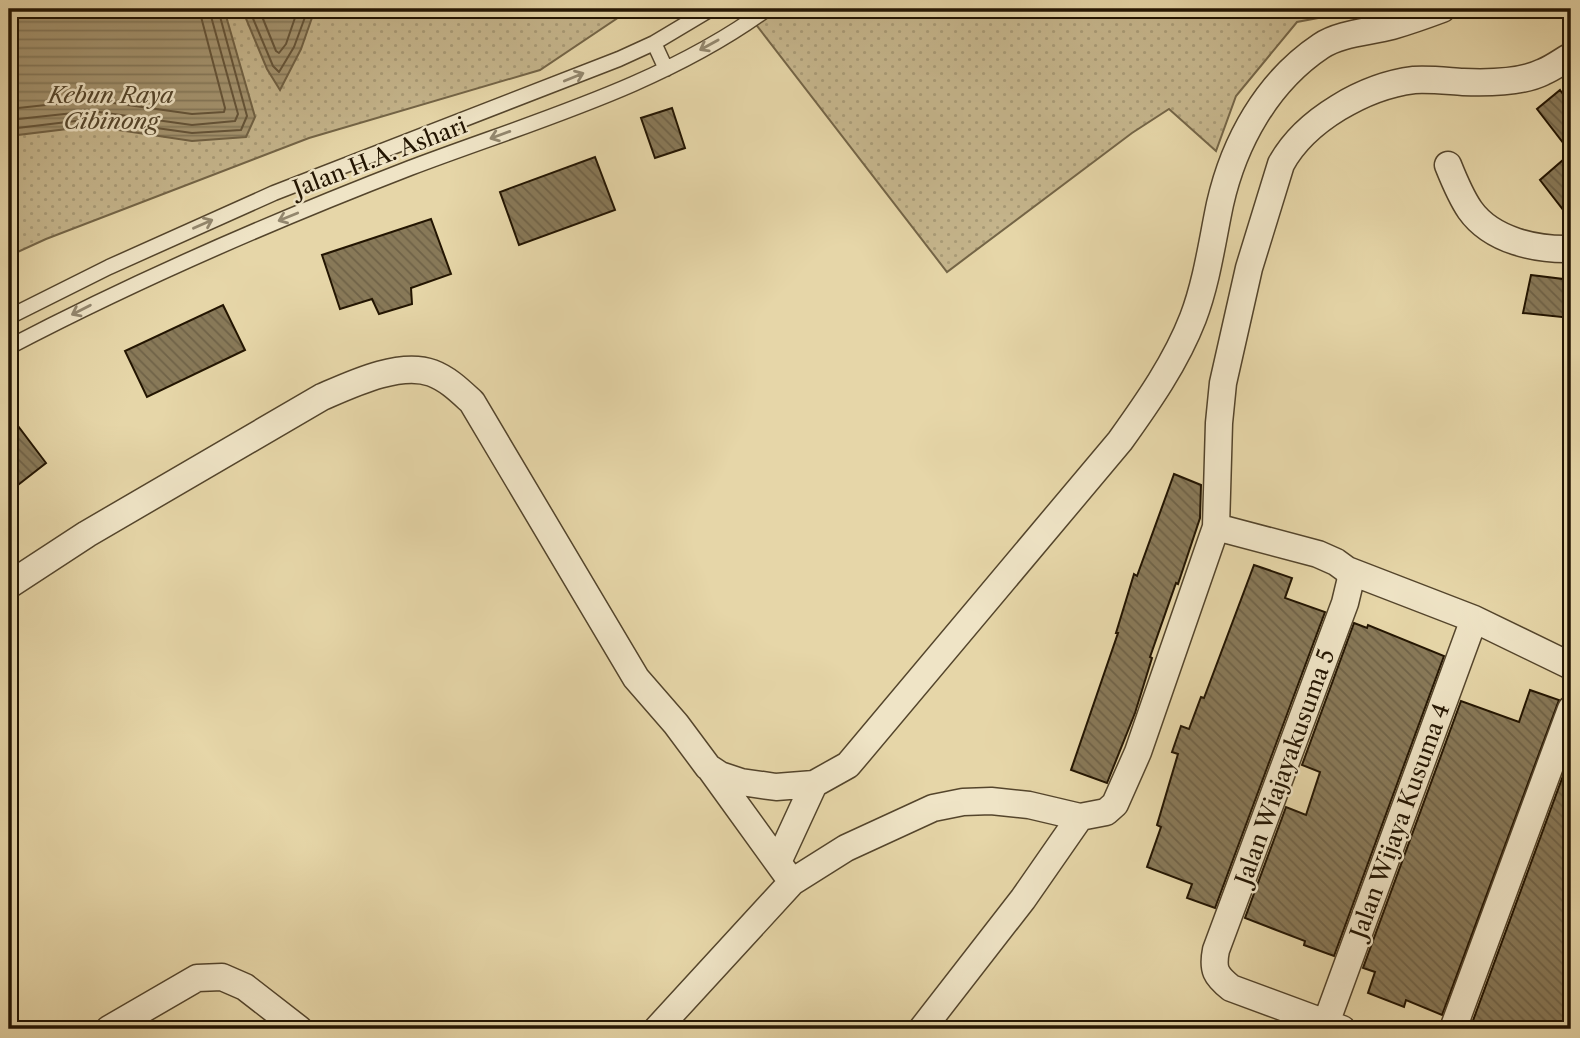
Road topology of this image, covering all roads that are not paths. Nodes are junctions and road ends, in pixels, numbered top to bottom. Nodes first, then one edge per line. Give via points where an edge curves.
1 (711, 9) edge
2 (767, 9) edge
3 (1442, 9) edge
4 (654, 43) junction
5 (1571, 56) edge
6 (666, 69) junction
7 (1448, 165) dead end
8 (170, 239) junction
9 (1571, 249) edge
10 (181, 263) junction
11 (9, 317) edge
12 (9, 347) edge
13 (1216, 527) junction
14 (1347, 570) junction
15 (9, 585) edge
16 (1474, 619) junction
17 (1571, 666) edge
18 (1571, 709) edge
19 (708, 767) junction
20 (814, 784) junction
21 (1080, 817) junction
22 (785, 872) junction
23 (661, 1025) edge
24 (1334, 1026) edge
25 (109, 1029) edge
26 (299, 1029) edge
27 (922, 1029) edge
28 (1453, 1029) edge

1 - 4 lane, Jalan H.A. Ashari
2 -> 6 lane, Jalan H.A. Ashari
3 - 20 street via 1324,44 1295,65 1268,94 1232,165 1193,318 1146,405 848,765
4 - 6 lane
8 -> 4 lane, Jalan H.A. Ashari via 274,192
5 - 13 street via 1521,79 1415,80 1357,97 1326,114 1287,152 1249,268 1223,383
6 -> 10 lane, Jalan H.A. Ashari
7 - 9 street via 1470,210 1483,224 1531,246
8 - 10 lane
8 - 11 lane, Jalan H.A. Ashari
10 -> 12 lane, Jalan H.A. Ashari
13 - 14 street via 1318,554
13 - 21 street via 1125,785 1106,812
14 - 16 street
14 - 24 street, Jalan Wiajayakusuma 5 via 1351,578 1345,603 1213,965 1217,977 1231,988
15 - 19 street via 87,534 322,397 397,371 430,372 472,402 636,678
16 - 17 street
16 - 24 street, Jalan Wijaya Kusuma 4
18 - 28 street
19 - 20 street via 741,782 776,787
19 - 22 street
20 - 22 street
21 - 22 street via 1029,805 963,802 933,808
21 - 27 street
22 - 23 street
25 - 26 street via 197,978 222,977 245,987

